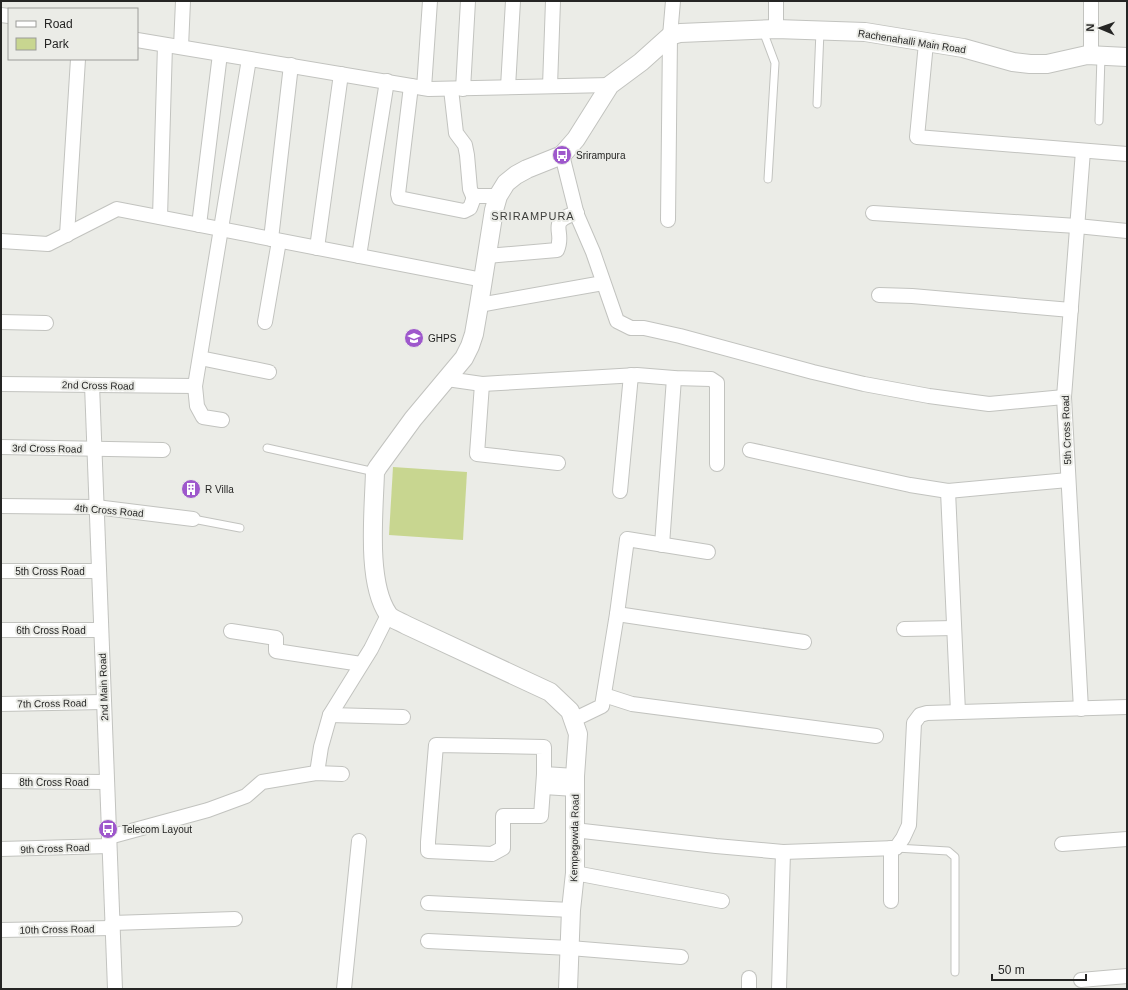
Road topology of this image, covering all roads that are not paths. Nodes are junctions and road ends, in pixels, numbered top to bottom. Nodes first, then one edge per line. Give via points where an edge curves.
1 (182, 1) edge
2 (430, 1) edge
3 (468, 1) edge
4 (513, 1) edge
5 (553, 1) edge
6 (673, 1) edge
7 (776, 1) edge
8 (1091, 1) edge
9 (770, 30) junction
10 (820, 31) junction
11 (670, 36) junction
12 (138, 40) edge
13 (926, 43) junction
14 (166, 45) junction
15 (180, 48) junction
16 (220, 54) junction
17 (1096, 56) junction
18 (1127, 57) edge
19 (249, 59) junction
20 (78, 60) edge
21 (291, 65) junction
22 (341, 74) junction
23 (387, 81) junction
24 (610, 85) junction
25 (550, 86) junction
26 (418, 87) junction
27 (508, 87) junction
28 (457, 89) junction
29 (817, 104) dead end
30 (1099, 121) dead end
31 (1083, 151) junction
32 (1127, 154) edge
33 (562, 155) junction
34 (768, 179) dead end
35 (473, 196) junction
36 (498, 196) junction
37 (577, 212) junction
38 (873, 212) dead end
39 (160, 217) junction
40 (668, 220) dead end
41 (199, 225) junction
42 (1078, 226) junction
43 (222, 229) junction
44 (1127, 231) edge
45 (67, 235) junction
46 (275, 240) junction
47 (1, 241) edge
48 (317, 248) junction
49 (359, 256) junction
50 (487, 256) junction
51 (483, 280) junction
52 (604, 283) junction
53 (879, 295) dead end
54 (479, 305) junction
55 (1071, 310) junction
56 (1, 322) edge
57 (265, 322) dead end
58 (46, 323) dead end
59 (200, 358) junction
60 (269, 372) dead end
61 (631, 375) junction
62 (674, 378) junction
63 (447, 379) junction
64 (1, 384) edge
65 (482, 384) junction
66 (92, 385) junction
67 (195, 386) junction
68 (1064, 397) junction
69 (222, 420) dead end
70 (1, 447) edge
71 (94, 448) junction
72 (268, 448) dead end
73 (163, 450) dead end
74 (750, 450) dead end
75 (558, 463) dead end
76 (717, 464) dead end
77 (376, 472) junction
78 (1068, 480) junction
79 (620, 491) dead end
80 (948, 491) junction
81 (1, 506) edge
82 (96, 507) junction
83 (193, 519) joint
84 (240, 528) dead end
85 (662, 545) junction
86 (708, 552) dead end
87 (1, 571) edge
88 (98, 571) junction
89 (617, 614) junction
90 (388, 615) junction
91 (954, 628) junction
92 (904, 629) dead end
93 (1, 630) edge
94 (100, 630) junction
95 (231, 631) dead end
96 (804, 642) dead end
97 (361, 664) junction
98 (604, 695) junction
99 (103, 702) junction
100 (1, 704) edge
101 (1127, 707) edge
102 (1081, 709) junction
103 (958, 712) junction
104 (330, 715) junction
105 (403, 717) dead end
106 (575, 727) junction
107 (876, 736) dead end
108 (317, 773) junction
109 (342, 774) dead end
110 (544, 780) junction
111 (1, 781) edge
112 (106, 782) junction
113 (575, 782) junction
114 (574, 830) junction
115 (1127, 839) edge
116 (359, 841) dead end
117 (109, 842) junction
118 (1062, 844) dead end
119 (894, 848) junction
120 (1, 849) edge
121 (783, 852) junction
122 (575, 873) junction
123 (722, 901) dead end
124 (891, 901) dead end
125 (428, 903) dead end
126 (571, 910) junction
127 (235, 919) dead end
128 (112, 926) junction
129 (1, 930) edge
130 (428, 941) dead end
131 (570, 948) junction
132 (681, 957) dead end
133 (956, 972) dead end
134 (1127, 976) edge
135 (1081, 980) dead end
136 (115, 989) edge
137 (344, 989) edge
138 (568, 989) edge
139 (779, 989) edge

1 - 15 street
2 - 26 street
3 - 28 street
4 - 27 street
5 - 25 street
6 - 11 street
7 - 9 street
8 - 17 street
9 - 10 street, Rachenahalli Main Road
9 - 11 street, Rachenahalli Main Road via 680,33
9 - 34 lane via 774,63
10 - 13 street, Rachenahalli Main Road via 865,32
10 - 29 lane
11 - 24 street via 642,62
11 - 40 street
12 - 14 street
13 - 17 street, Rachenahalli Main Road via 964,48 1013,62 1030,64 1047,64
13 - 31 street via 918,137
14 - 15 street
14 - 39 street
15 - 16 street
16 - 19 street
16 - 41 street
17 - 18 street, Rachenahalli Main Road
17 - 30 lane
19 - 21 street
19 - 43 street
20 - 45 street
21 - 22 street
21 - 46 street
22 - 23 street
22 - 48 street
23 - 26 street
23 - 49 street
24 - 25 street
24 - 33 street
25 - 27 street
26 - 28 street
26 - 35 street via 398,198 464,211 470,208
27 - 28 street
28 - 35 street via 456,133 465,145
31 - 32 street
31 - 42 street, 5th Cross Road
33 - 36 street via 516,175 506,183
33 - 37 street
35 - 36 street
36 - 50 street
37 - 50 street via 562,218 559,222 557,250
37 - 52 street
38 - 42 street
39 - 41 street
39 - 45 street via 117,209
41 - 43 street
42 - 44 street
42 - 55 street, 5th Cross Road
43 - 46 street
43 - 59 street
45 - 47 street via 48,244
46 - 48 street
46 - 57 street
48 - 49 street
49 - 51 street
50 - 51 street
51 - 54 street
52 - 54 street
52 - 68 street via 618,322 631,328 644,328 680,336 813,372 928,396 989,404
53 - 55 street
54 - 63 street via 470,346
55 - 68 street, 5th Cross Road
56 - 58 street
59 - 60 street
59 - 67 street
61 - 62 street
61 - 65 street
61 - 79 street
62 - 76 street via 711,379 717,383
62 - 85 street
63 - 65 street
63 - 77 street via 413,419
64 - 66 street, 2nd Cross Road
65 - 75 street via 477,454
66 - 67 street, 2nd Cross Road
66 - 71 street, 2nd Main Road
67 - 69 street via 197,406 204,416
68 - 78 street, 5th Cross Road
70 - 71 street, 3rd Cross Road
71 - 73 street, 3rd Cross Road
71 - 82 street, 2nd Main Road
72 - 77 lane
74 - 80 street
77 - 90 street via 373,548 378,592
78 - 80 street
78 - 102 street, 5th Cross Road
80 - 91 street
81 - 82 street, 4th Cross Road
82 - 83 street, 4th Cross Road
82 - 88 street, 2nd Main Road
83 - 84 lane
85 - 86 street
85 - 89 street via 627,540
87 - 88 street, 5th Cross Road
88 - 94 street, 2nd Main Road
89 - 96 street
89 - 98 street
90 - 97 street
90 - 106 street via 550,692 570,711
91 - 92 street
91 - 103 street
93 - 94 street, 6th Cross Road
94 - 99 street, 2nd Main Road
95 - 97 street via 276,638 276,651
97 - 104 street
98 - 106 street via 602,706
98 - 107 street via 632,704
99 - 100 street, 7th Cross Road
99 - 112 street, 2nd Main Road
101 - 102 street
102 - 103 street
103 - 119 street via 927,712 920,715 914,723 909,826
104 - 105 street
104 - 108 street
106 - 113 street, Kempegowda Road
108 - 109 street, 9th Cross Road
108 - 117 street, 9th Cross Road via 262,782 246,796
110 - 110 street via 541,816 503,816 503,848 492,854 428,851 436,744 544,747
110 - 113 street
111 - 112 street, 8th Cross Road
112 - 117 street, 2nd Main Road
113 - 114 street, Kempegowda Road
114 - 121 street
114 - 122 street, Kempegowda Road
115 - 118 street
116 - 137 street
117 - 120 street, 9th Cross Road
117 - 128 street, 2nd Main Road
119 - 121 street
119 - 124 street
119 - 133 lane via 948,851 955,857
121 - 139 street
122 - 123 street
122 - 126 street, Kempegowda Road
125 - 126 street
126 - 131 street, Kempegowda Road
127 - 128 street, 10th Cross Road
128 - 129 street, 10th Cross Road
128 - 136 street, 2nd Main Road
130 - 131 street
131 - 132 street
131 - 138 street, Kempegowda Road
134 - 135 street

